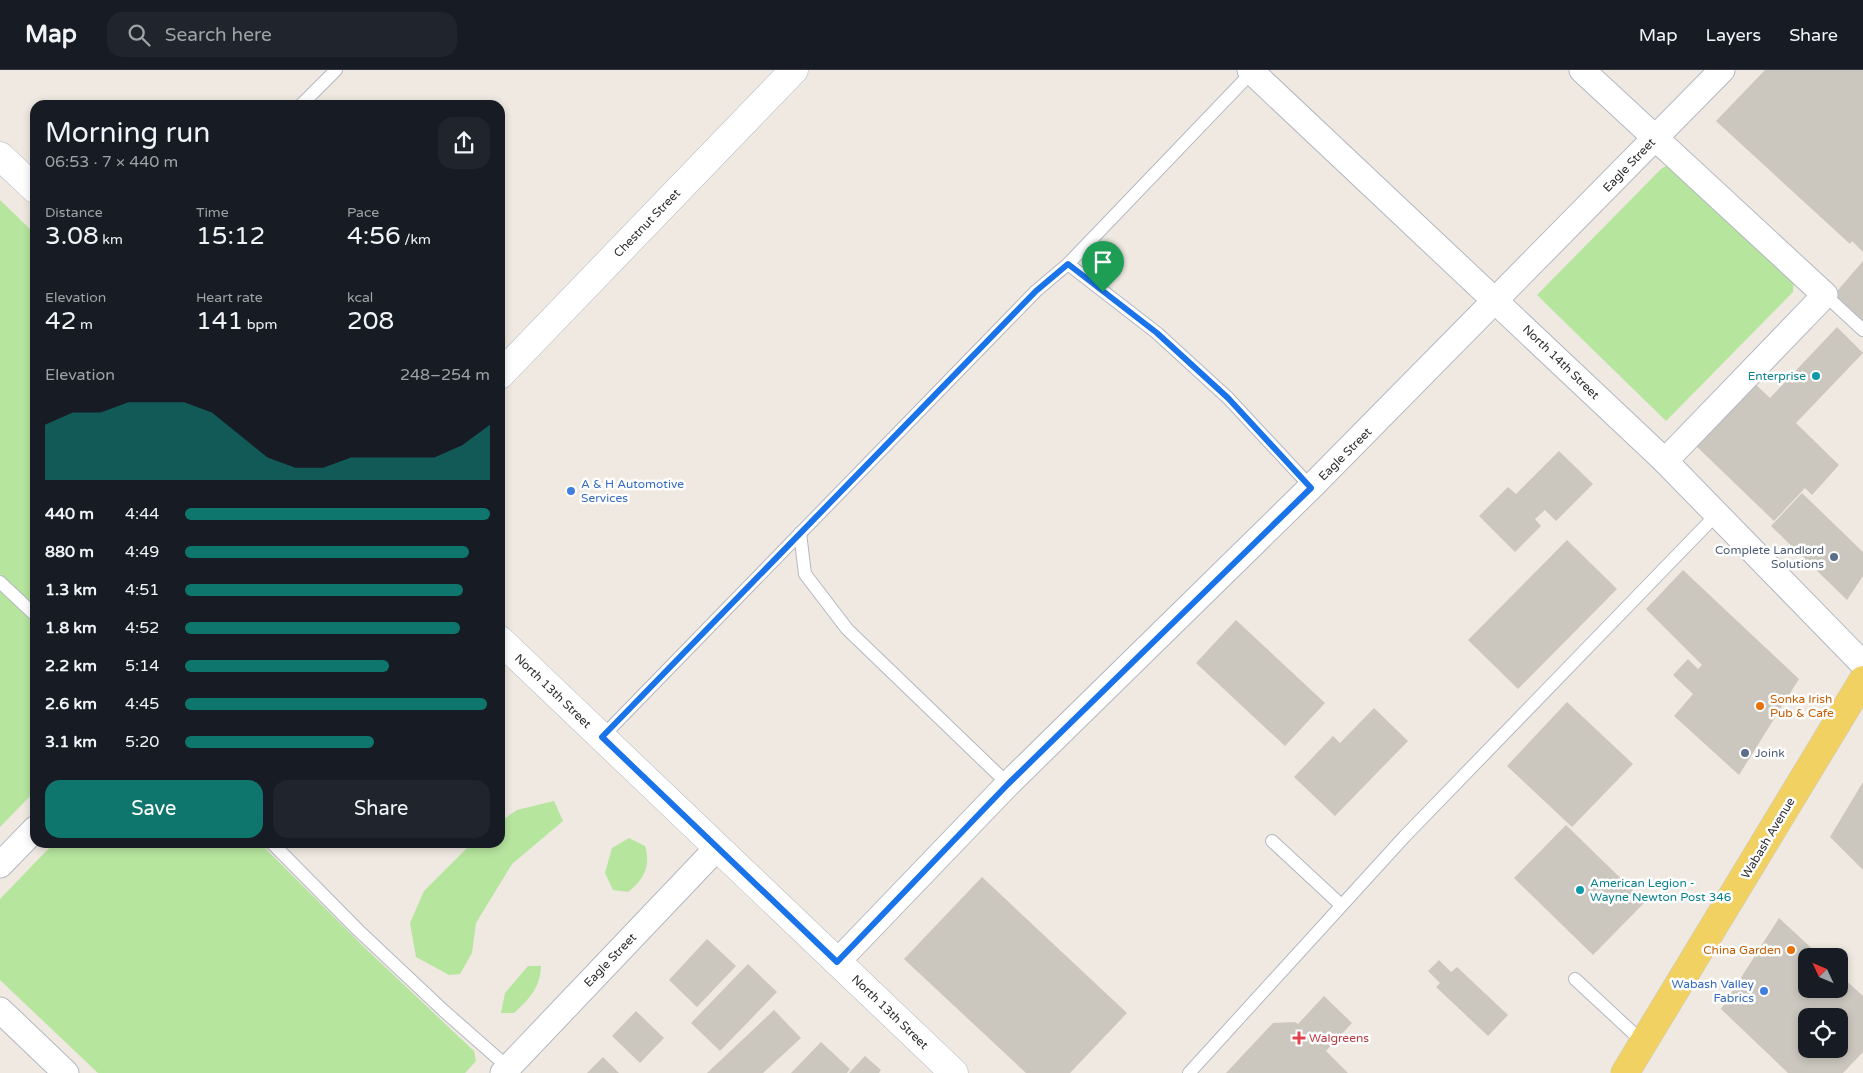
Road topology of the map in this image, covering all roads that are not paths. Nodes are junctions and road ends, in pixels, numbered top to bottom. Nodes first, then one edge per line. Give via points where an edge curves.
1 (336, 70) edge
2 (794, 70) edge
3 (1582, 70) edge
4 (1722, 70) edge
5 (1251, 71) edge
6 (306, 100) edge
7 (1656, 138) junction
8 (0, 156) edge
9 (30, 184) edge
10 (1068, 264) junction
11 (1826, 295) junction
12 (1497, 301) junction
13 (1863, 330) edge
14 (505, 370) edge
15 (1665, 461) junction
16 (1311, 488) junction
17 (1717, 514) junction
18 (800, 533) junction
19 (0, 582) edge
20 (30, 610) edge
21 (505, 645) edge
22 (1863, 664) edge
23 (1863, 680) edge
24 (602, 737) junction
25 (1008, 784) junction
26 (30, 834) edge
27 (1272, 841) dead end
28 (278, 848) edge
29 (717, 848) junction
30 (0, 865) edge
31 (1341, 906) junction
32 (837, 962) junction
33 (1575, 979) dead end
34 (0, 1010) edge
35 (1645, 1044) junction
36 (508, 1071) edge
37 (66, 1073) edge
38 (954, 1073) edge
39 (1189, 1073) edge
40 (1625, 1073) edge

1 - 6 lane
2 - 14 main road, Chestnut Street
3 - 7 street
4 - 7 street, Eagle Street
5 - 10 lane
5 - 12 street, North 14th Street
7 - 11 street
7 - 12 street, Eagle Street
8 - 9 main road
10 - 16 lane via 1157,333 1228,398
10 - 18 lane via 1036,291
11 - 13 lane
11 - 15 street
12 - 15 street, North 14th Street
12 - 16 street, Eagle Street
15 - 17 street, North 14th Street
16 - 25 street, Eagle Street
17 - 22 street, North 14th Street
17 - 31 lane via 1404,836
18 - 24 lane
18 - 25 lane via 805,574 846,629
19 - 20 lane
21 - 24 main road, North 13th Street
23 - 35 main road, Wabash Avenue
24 - 29 main road, North 13th Street
25 - 32 street, Eagle Street
26 - 30 street
27 - 31 lane
28 - 36 lane via 358,930
29 - 32 main road, North 13th Street
29 - 36 street, Eagle Street
31 - 39 lane
32 - 38 main road, North 13th Street
33 - 35 lane
34 - 37 street
35 - 40 main road, Wabash Avenue

